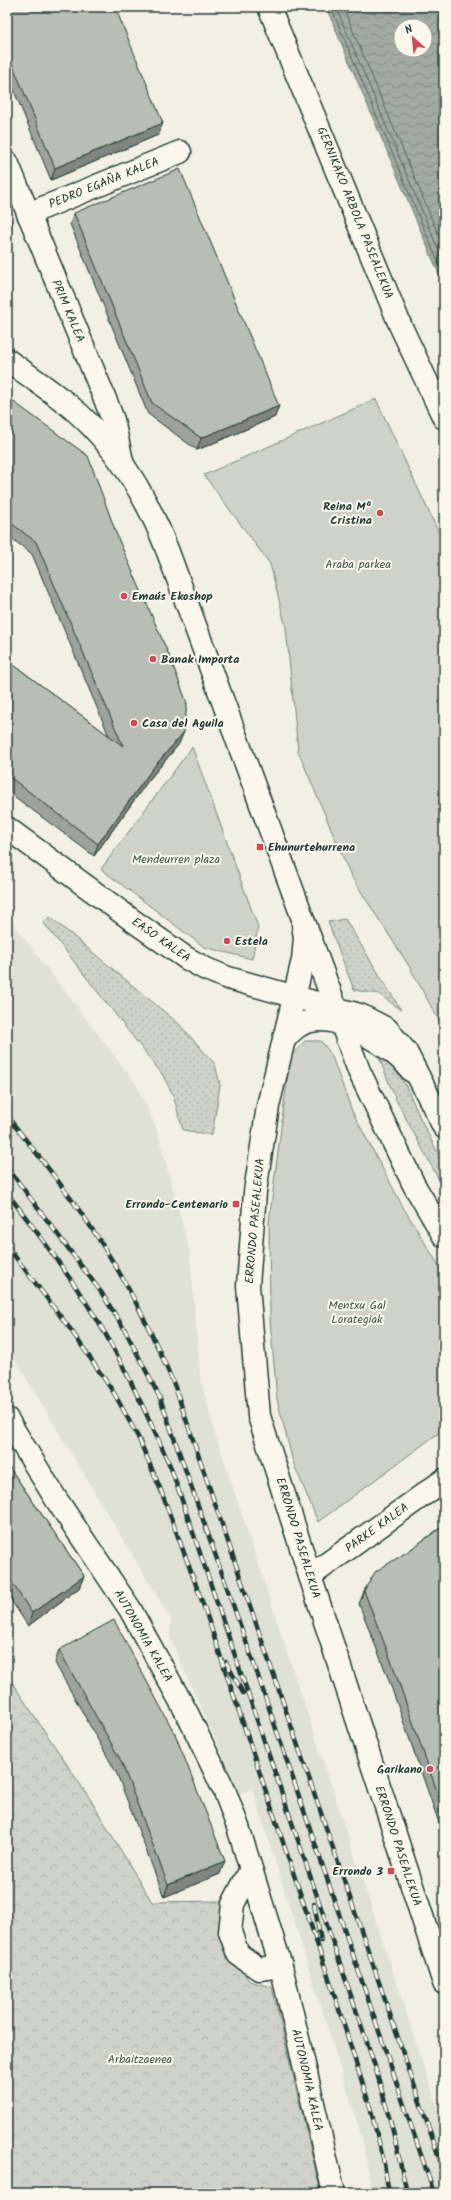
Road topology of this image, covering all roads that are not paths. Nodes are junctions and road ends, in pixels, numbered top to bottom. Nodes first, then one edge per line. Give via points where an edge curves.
1 (269, 7) edge
2 (180, 152) dead end
3 (7, 162) edge
4 (28, 214) junction
5 (7, 360) edge
6 (444, 418) edge
7 (122, 462) junction
8 (7, 828) edge
9 (302, 919) junction
10 (295, 997) junction
11 (339, 1017) junction
12 (284, 1040) junction
13 (444, 1128) edge
14 (444, 1236) edge
15 (7, 1419) edge
16 (444, 1480) edge
17 (310, 1576) junction
18 (251, 1869) junction
19 (281, 1966) junction
20 (444, 1983) edge
21 (334, 2193) edge

1 - 6 street, GERNIKAKO ARBOLA PASEALEKUA via 401,327
2 - 4 street, PEDRO EGAÑA KALEA
3 - 4 street, PRIM KALEA
4 - 7 street, PRIM KALEA via 113,420
5 - 7 street via 67,404 91,426
7 - 9 street via 156,520
8 - 10 street, EASO KALEA via 186,958 228,978
9 - 10 street, ERRONDO PASEALEKUA via 305,938
9 - 11 street
10 - 11 street, EASO KALEA
10 - 12 street, ERRONDO PASEALEKUA
11 - 12 street via 300,1025
11 - 13 street via 366,1018 386,1029 406,1052
11 - 14 street via 385,1128
12 - 17 street, ERRONDO PASEALEKUA via 268,1106 255,1192 248,1286 259,1416
15 - 18 street, AUTONOMIA KALEA via 56,1500 130,1609 188,1715 225,1792
16 - 17 street, PARKE KALEA
17 - 20 street, ERRONDO PASEALEKUA
18 - 19 street, AUTONOMIA KALEA
18 - 19 street via 233,1904 230,1932 238,1954 259,1969
19 - 21 street, AUTONOMIA KALEA

